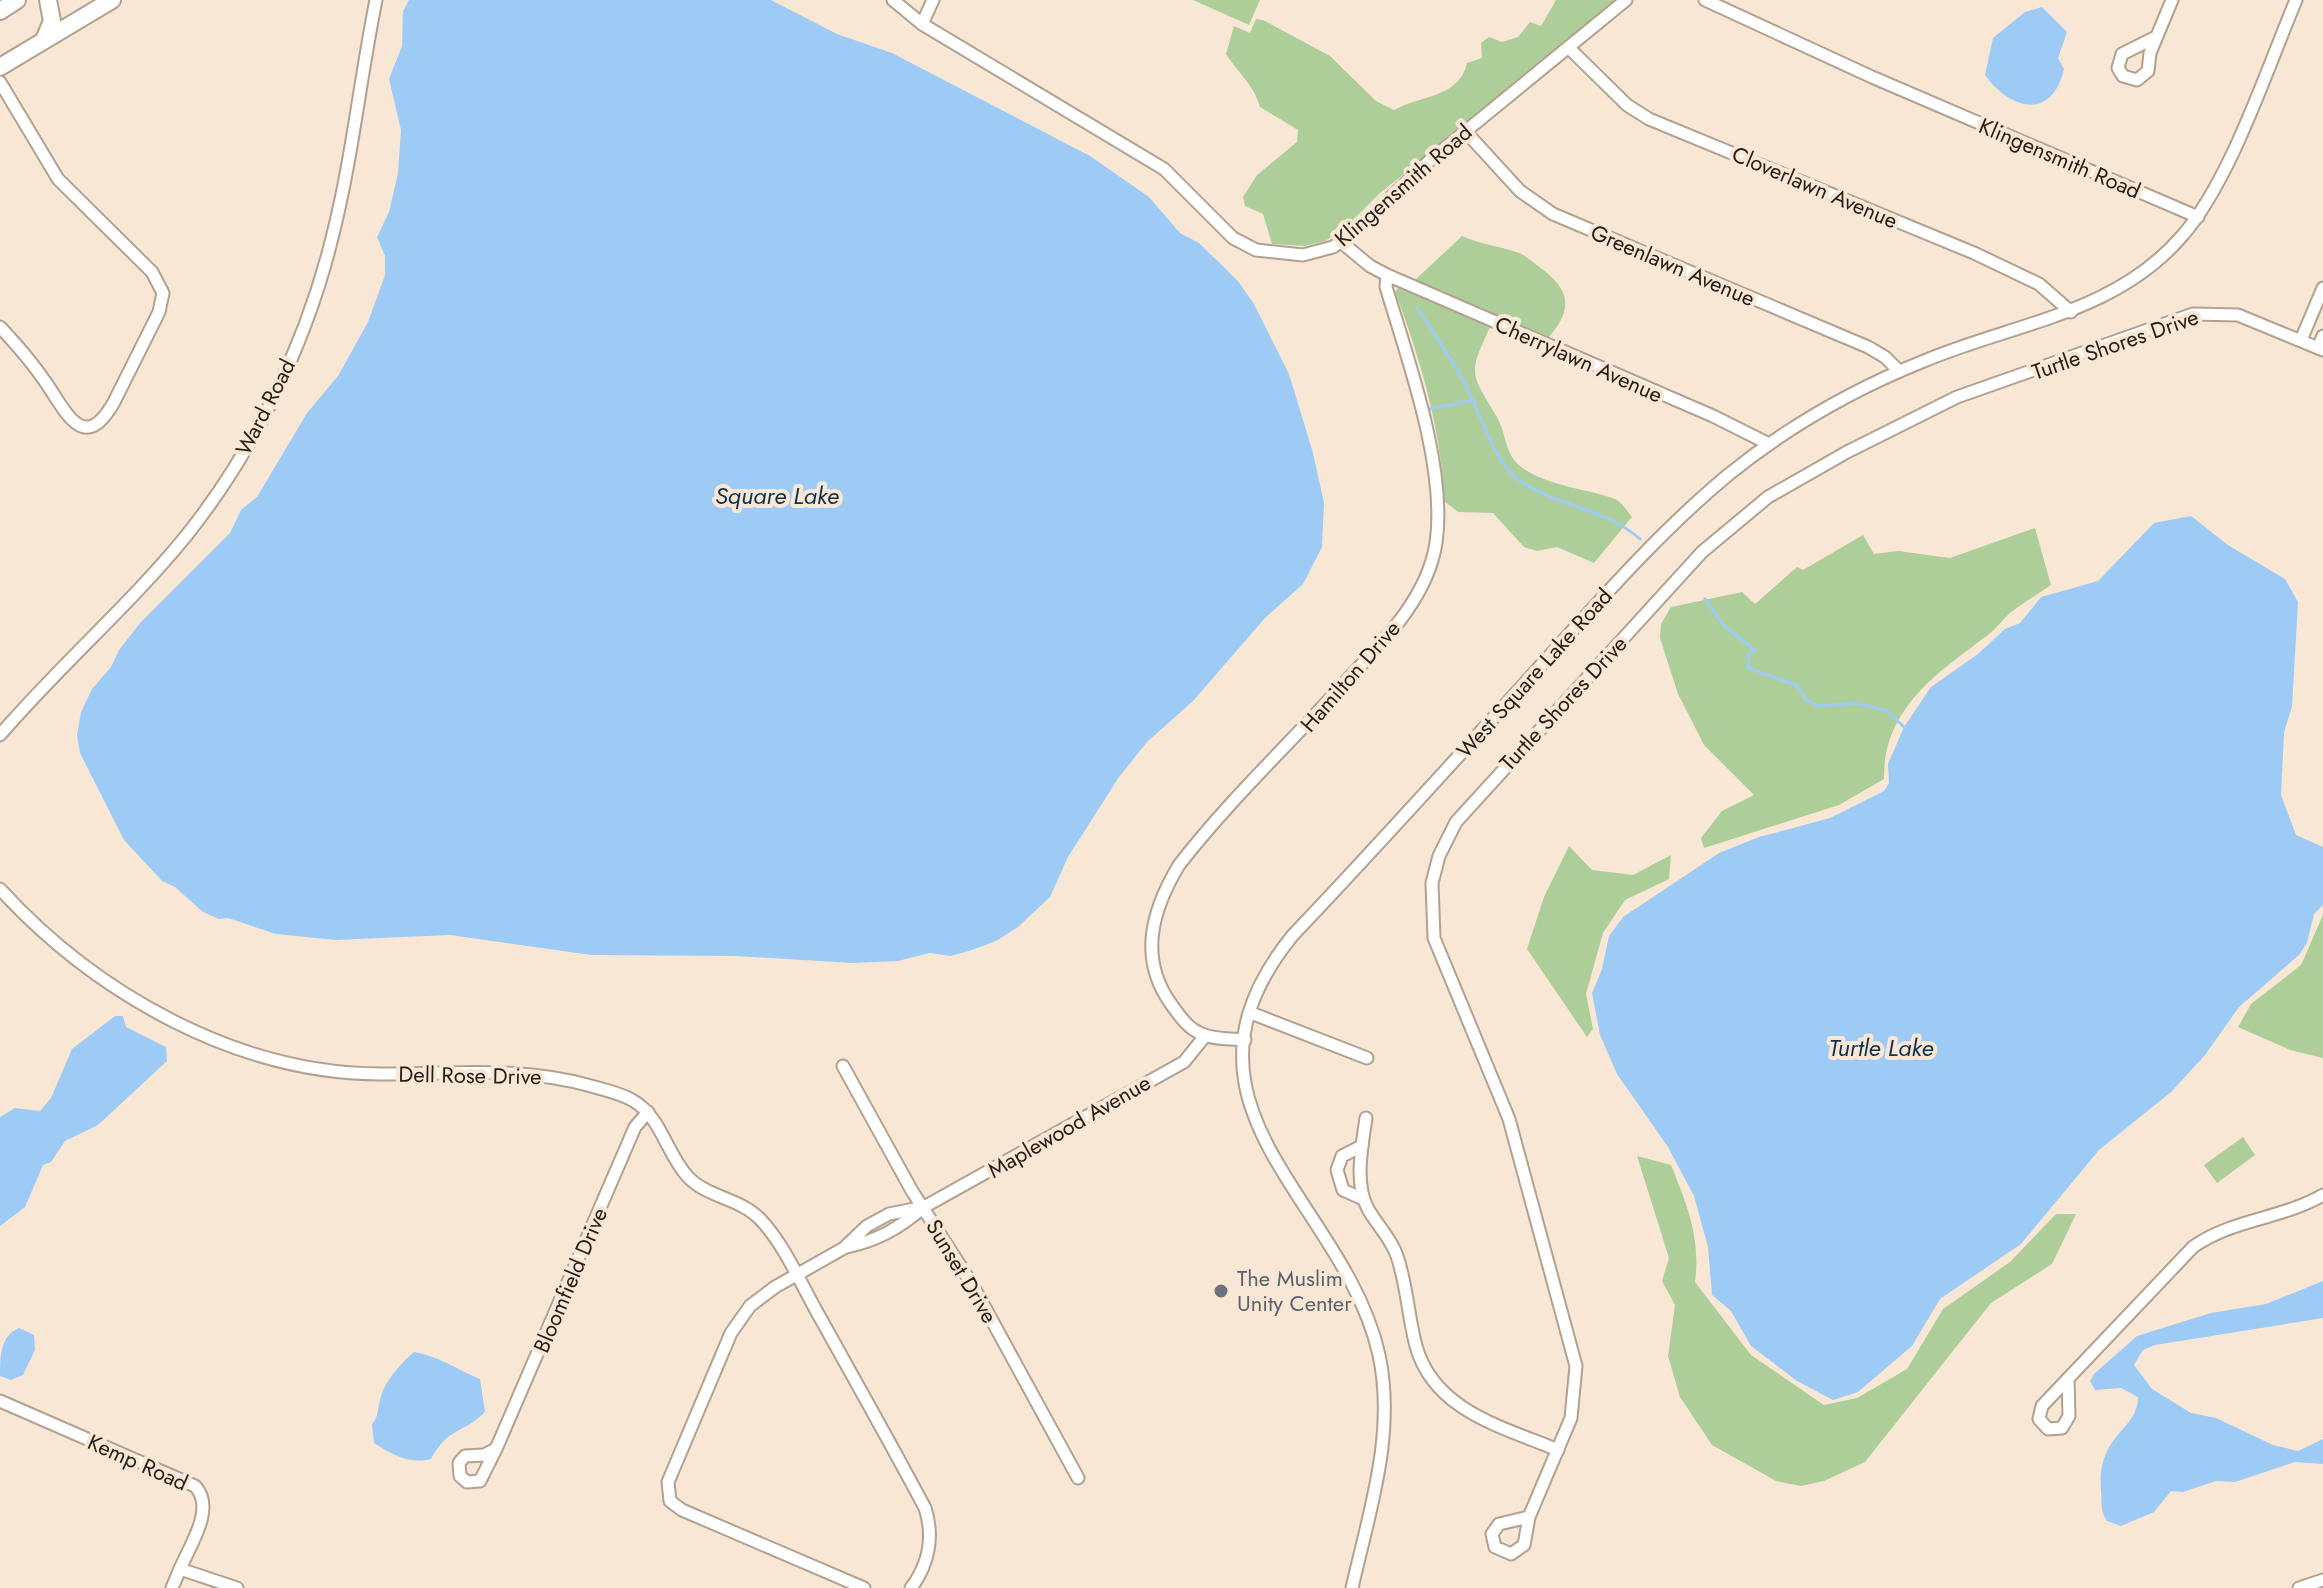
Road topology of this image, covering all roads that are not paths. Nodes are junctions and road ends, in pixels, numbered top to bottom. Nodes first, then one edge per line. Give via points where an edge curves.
1 (17, 0) edge
2 (48, 0) edge
3 (112, 0) edge
4 (376, 0) edge
5 (893, 0) edge
6 (933, 0) edge
7 (1626, 0) edge
8 (1705, 0) edge
9 (2172, 0) edge
10 (2296, 0) edge
11 (0, 11) edge
12 (922, 24) junction
13 (2156, 37) dead end
14 (43, 41) junction
15 (1570, 49) junction
16 (0, 67) edge
17 (0, 82) edge
18 (1465, 131) junction
19 (2198, 217) junction
20 (1341, 242) junction
21 (1387, 275) junction
22 (2323, 288) edge
23 (2071, 312) junction
24 (0, 327) edge
25 (2323, 336) edge
26 (2301, 340) junction
27 (2320, 349) edge
28 (1899, 371) junction
29 (1769, 444) junction
30 (0, 735) edge
31 (0, 889) edge
32 (1251, 1013) junction
33 (1205, 1036) junction
34 (1245, 1040) junction
35 (1367, 1058) dead end
36 (843, 1066) dead end
37 (648, 1112) junction
38 (1366, 1118) dead end
39 (1362, 1146) junction
40 (2323, 1195) edge
41 (1363, 1199) junction
42 (924, 1207) junction
43 (844, 1248) junction
44 (796, 1276) junction
45 (2068, 1381) dead end
46 (0, 1401) edge
47 (496, 1449) dead end
48 (1558, 1450) junction
49 (1078, 1478) dead end
50 (1529, 1517) dead end
51 (180, 1569) junction
52 (2323, 1580) edge
53 (172, 1588) edge
54 (237, 1588) edge
55 (864, 1588) edge
56 (911, 1588) edge
57 (1352, 1588) edge
58 (2299, 1588) edge

1 - 11 highway
2 - 14 highway via 52,21
3 - 14 highway
4 - 30 street, Ward Road via 333,236 305,323 268,405 186,535
5 - 12 street, Klingensmith Road
6 - 12 street
7 - 15 street, Klingensmith Road
8 - 19 street, Klingensmith Road
9 - 13 street
10 - 19 street, West Square Lake Road
12 - 20 street, Klingensmith Road via 1164,169 1233,238 1256,250 1303,255
14 - 16 highway
15 - 18 street, Klingensmith Road
15 - 23 street, Cloverlawn Avenue via 1627,105 1649,119 1974,253 2039,284
17 - 24 street via 58,179 163,287 159,312 114,402 99,423 85,427 69,420 31,362
18 - 20 street, Klingensmith Road
18 - 28 street, Greenlawn Avenue via 1520,191 1553,214 1868,347
19 - 23 street, West Square Lake Road via 2163,257 2108,297
20 - 21 street
21 - 29 street, Cherrylawn Avenue
21 - 33 street, Hamilton Drive via 1426,431 1436,498 1435,545 1420,590 1397,623 1191,849 1166,886 1152,930 1153,972 1182,1019
22 - 26 street
23 - 28 street, West Square Lake Road
25 - 27 street
26 - 27 street, Turtle Shores Drive
26 - 48 street, Turtle Shores Drive via 2238,315 2193,314 1957,397 1794,481 1743,515 1702,552 1456,822 1432,883 1434,938 1509,1119 1571,1339 1576,1389
28 - 29 street, West Square Lake Road
29 - 32 street, West Square Lake Road via 1669,528 1293,935 1267,971
31 - 37 street, Dell Rose Drive via 59,948 105,982 241,1048 349,1072 548,1075 620,1094
32 - 34 street, West Square Lake Road
32 - 35 street
33 - 34 street
33 - 42 street, Maplewood Avenue via 1184,1062
34 - 57 street, West Square Lake Road via 1246,1094 1260,1135 1355,1288 1381,1366 1384,1438
36 - 42 street, Sunset Drive
37 - 44 street, Dell Rose Drive via 691,1180 757,1215
37 - 47 street, Bloomfield Drive via 635,1127
38 - 39 street
39 - 41 street
39 - 41 street via 1342,1156 1337,1170 1343,1190
40 - 45 street via 2296,1210 2219,1231 2200,1242
41 - 48 street via 1396,1251 1415,1343 1432,1379 1462,1409
42 - 43 street, Maplewood Avenue via 877,1240
42 - 43 street, Maplewood Avenue via 889,1214
42 - 49 street, Sunset Drive
43 - 44 street, Maplewood Avenue
44 - 55 street, Maplewood Avenue via 750,1306 731,1333 668,1482 667,1496 682,1510
44 - 56 street, Dell Rose Drive via 925,1508 930,1546
46 - 51 street, Kemp Road via 195,1486 203,1497 203,1511
48 - 50 street, Turtle Shores Drive
51 - 53 street, Kemp Road
51 - 54 street
52 - 58 street

